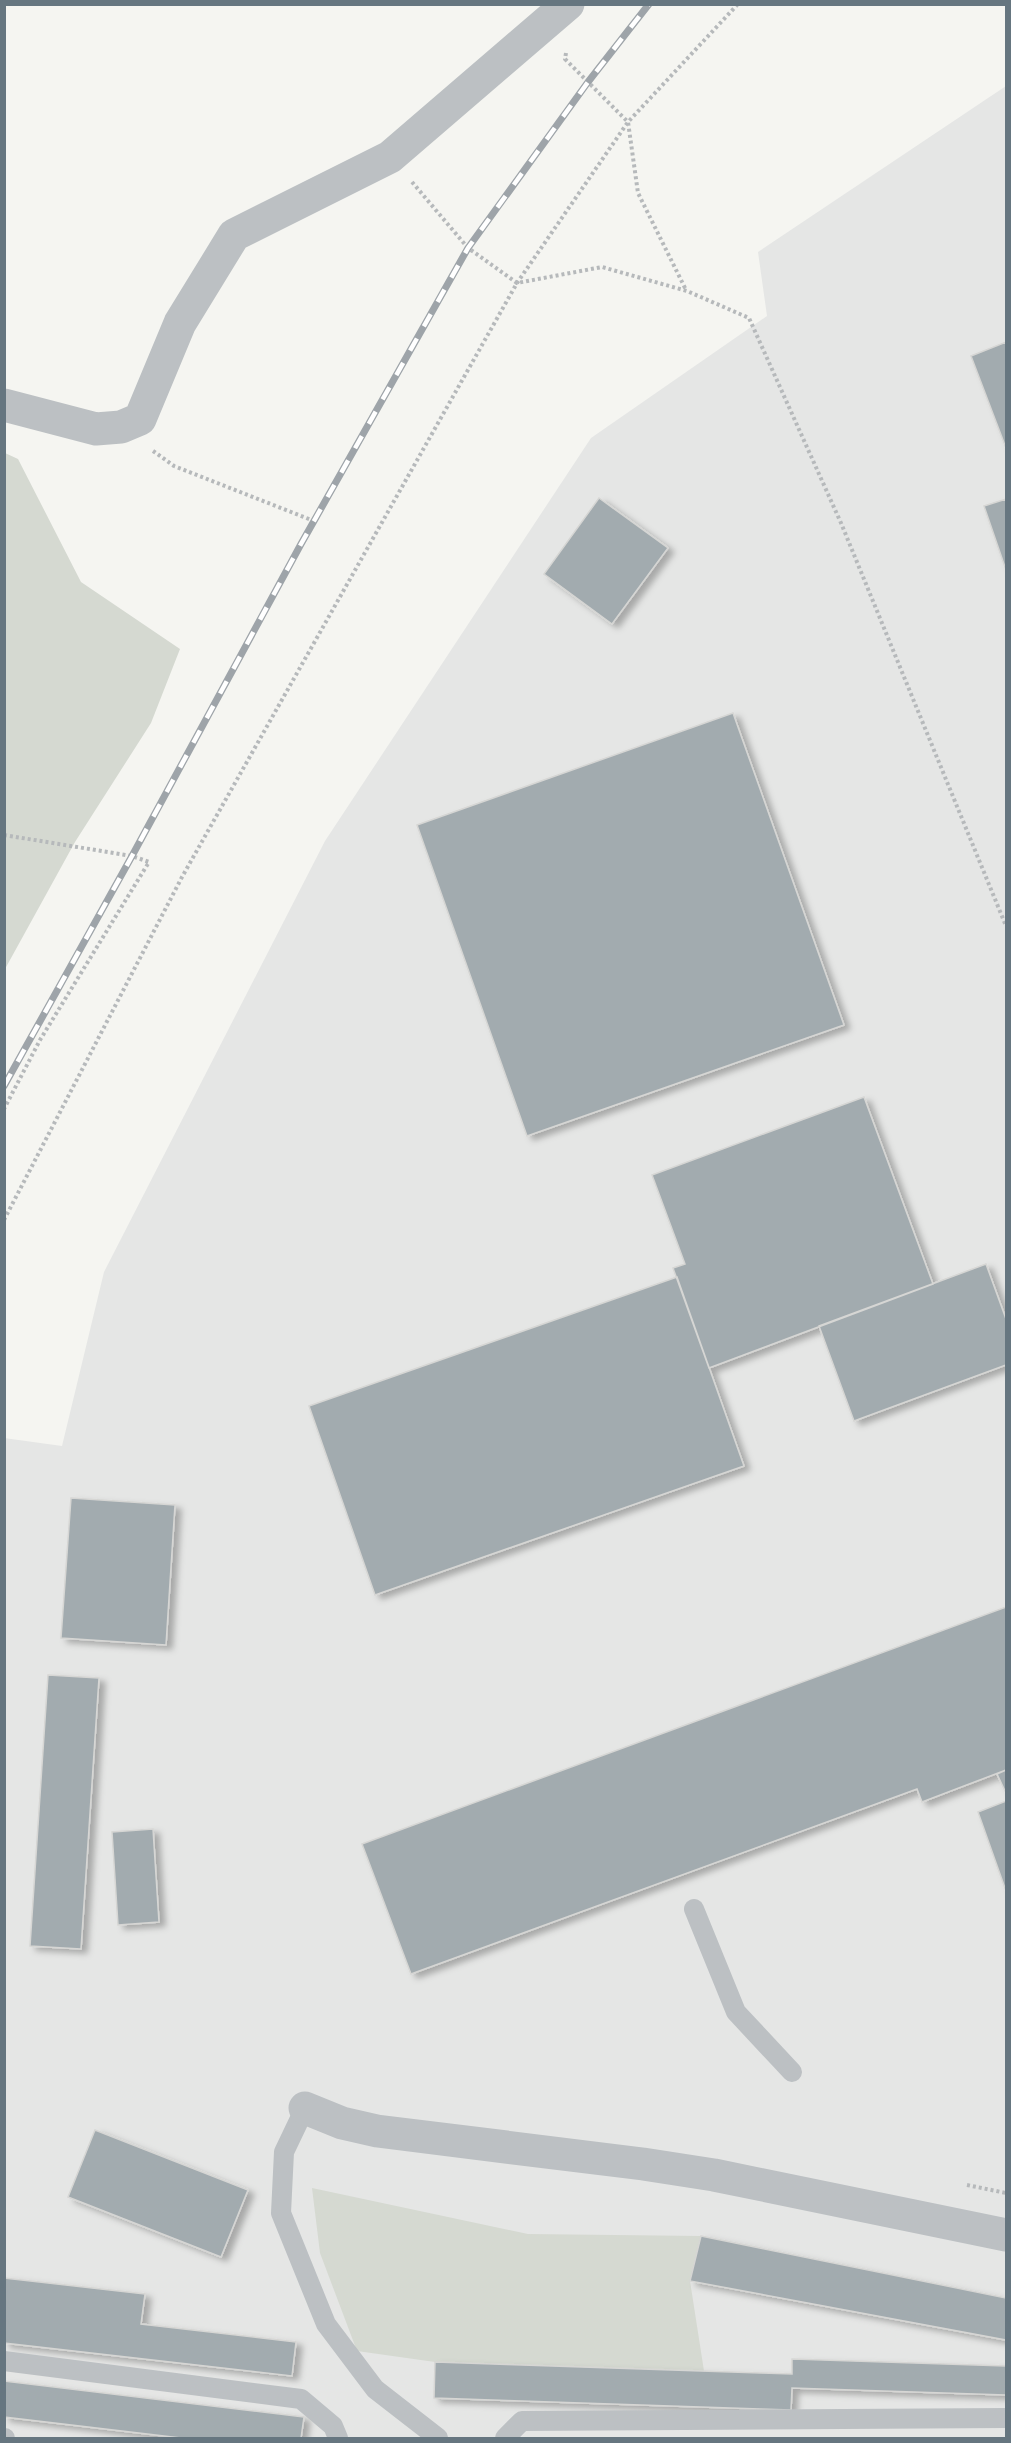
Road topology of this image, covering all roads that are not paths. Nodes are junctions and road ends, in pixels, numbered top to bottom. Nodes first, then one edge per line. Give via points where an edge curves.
1 (568, 4) edge
2 (4, 405) edge
3 (694, 1909) dead end
4 (792, 2072) dead end
5 (305, 2108) joint
6 (1006, 2235) edge
7 (4, 2361) edge
8 (1006, 2418) edge
9 (338, 2439) edge
10 (438, 2439) edge
11 (505, 2439) edge

1 - 2 street via 390,157 234,235 180,323 141,419 121,427 96,429
3 - 4 lane via 736,2012
5 - 6 street via 342,2123 377,2131 714,2175
5 - 10 lane via 284,2152 281,2213 326,2324 375,2389
7 - 9 lane via 301,2399 333,2426
8 - 11 lane via 522,2421

